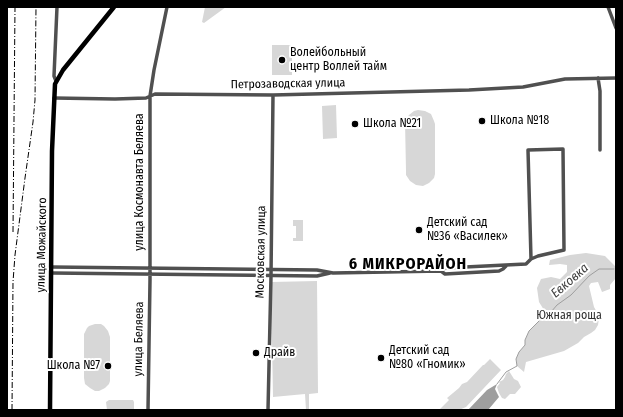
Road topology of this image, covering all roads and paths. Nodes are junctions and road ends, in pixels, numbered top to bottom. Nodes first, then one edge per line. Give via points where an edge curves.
1 (57, 7) edge
2 (114, 7) edge
3 (167, 7) edge
4 (608, 7) edge
5 (616, 28) edge
6 (598, 78) junction
7 (616, 78) edge
8 (56, 81) junction
9 (273, 95) junction
10 (150, 96) junction
11 (54, 98) junction
12 (600, 150) dead end
13 (531, 259) junction
14 (150, 268) junction
15 (52, 270) junction
16 (271, 270) junction
17 (317, 270) junction
18 (150, 273) junction
19 (333, 273) junction
20 (271, 276) junction
21 (317, 276) junction
22 (50, 410) edge
23 (148, 410) edge
24 (268, 410) edge

1 - 8 street via 54,76
2 - 8 main road
3 - 10 street, улица Космонавта Беляева
4 - 5 street
6 - 7 street, Петрозаводская улица
6 - 9 street, Петрозаводская улица via 565,79 523,87 469,90
6 - 12 street
8 - 11 main road, улица Можайского
9 - 10 street, Петрозаводская улица
9 - 16 street, Московская улица
10 - 11 street, Петрозаводская улица via 115,99
10 - 14 street, улица Космонавта Беляева
11 - 15 main road, улица Можайского
13 - 13 street via 564,250 563,149 528,150
13 - 19 street via 526,264 445,268 441,271
14 - 15 street
14 - 16 street
14 - 18 street, улица Беляева
15 - 18 street
15 - 22 main road, улица Можайского
16 - 17 street
16 - 20 street, Московская улица
17 - 19 street
17 - 21 street
18 - 20 street
18 - 23 street, улица Беляева
19 - 21 street
20 - 21 street
20 - 24 street, Московская улица

